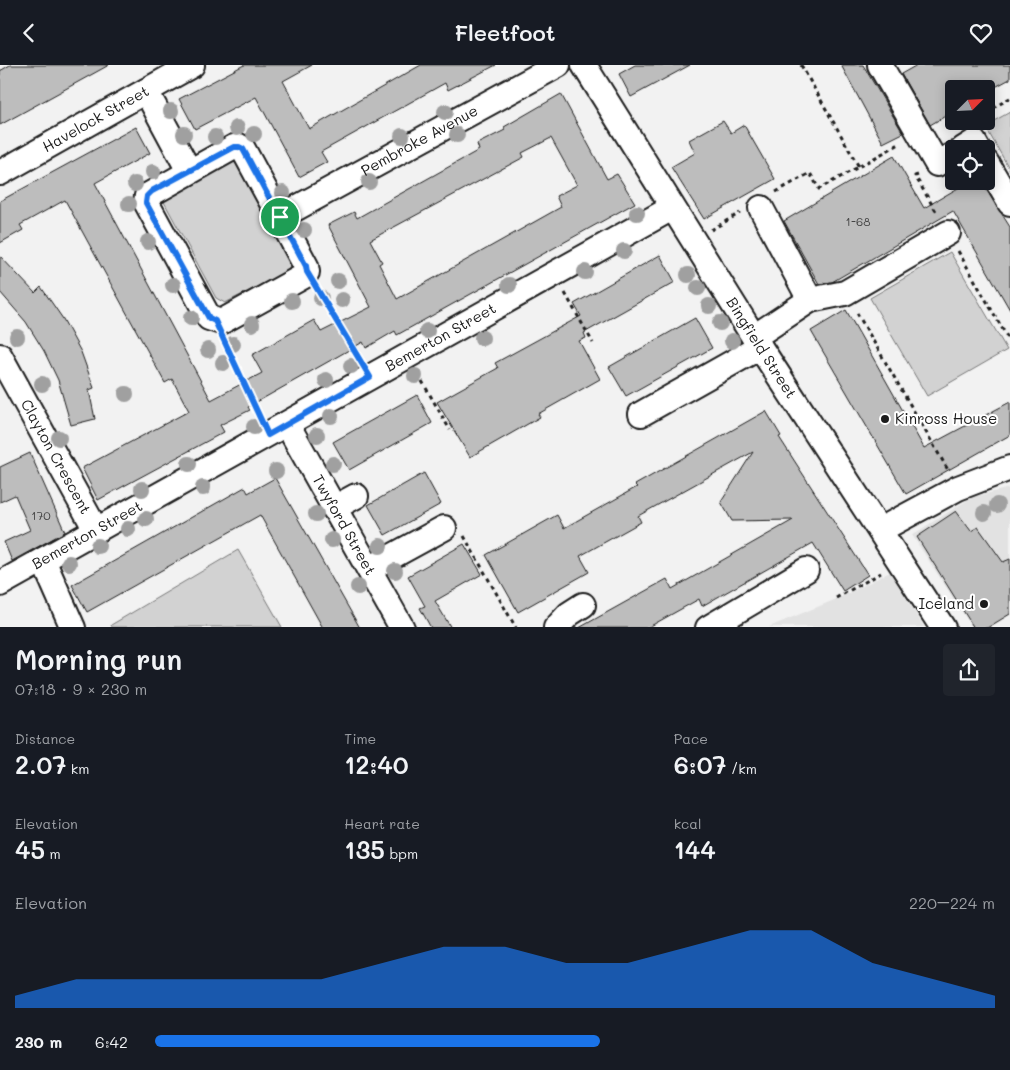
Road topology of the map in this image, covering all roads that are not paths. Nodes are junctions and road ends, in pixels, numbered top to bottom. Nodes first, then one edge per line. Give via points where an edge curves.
1 (558, 65) edge
2 (584, 65) edge
3 (880, 65) edge
4 (183, 67) edge
5 (146, 91) junction
6 (945, 159) edge
7 (189, 171) junction
8 (0, 173) edge
9 (995, 177) edge
10 (1010, 203) edge
11 (672, 208) junction
12 (761, 208) dead end
13 (280, 217) junction
14 (948, 233) dead end
15 (810, 300) junction
16 (757, 342) junction
17 (0, 356) edge
18 (641, 414) dead end
19 (278, 429) junction
20 (1010, 468) edge
21 (356, 495) dead end
22 (334, 508) junction
23 (880, 529) junction
24 (96, 530) junction
25 (454, 532) road end
26 (43, 560) junction
27 (369, 569) junction
28 (806, 570) dead end
29 (0, 584) edge
30 (583, 605) dead end
31 (410, 625) edge
32 (73, 627) edge
33 (558, 627) edge
34 (708, 627) edge
35 (944, 627) edge

1 - 13 street, Pembroke Avenue
2 - 11 street, Bingfield Street
3 - 6 street via 937,164
4 - 5 street, Havelock Street
5 - 7 street
5 - 8 street, Havelock Street
7 - 13 street via 234,147 243,149
7 - 13 street via 152,191 146,203 209,318 221,322 307,272
9 - 10 street
11 - 16 street, Bingfield Street
11 - 19 street, Bemerton Street
12 - 15 street
14 - 15 street via 845,293
15 - 16 street
16 - 18 street
16 - 23 street, Bingfield Street
17 - 24 street, Clayton Crescent
19 - 22 street, Twyford Street
19 - 24 street, Bemerton Street
20 - 23 street via 958,488
21 - 22 street
22 - 27 street, Twyford Street
23 - 35 street, Bingfield Street
24 - 26 street, Bemerton Street
25 - 27 street
26 - 29 street, Bemerton Street
26 - 32 street
27 - 31 street, Twyford Street
28 - 34 street
30 - 33 street

